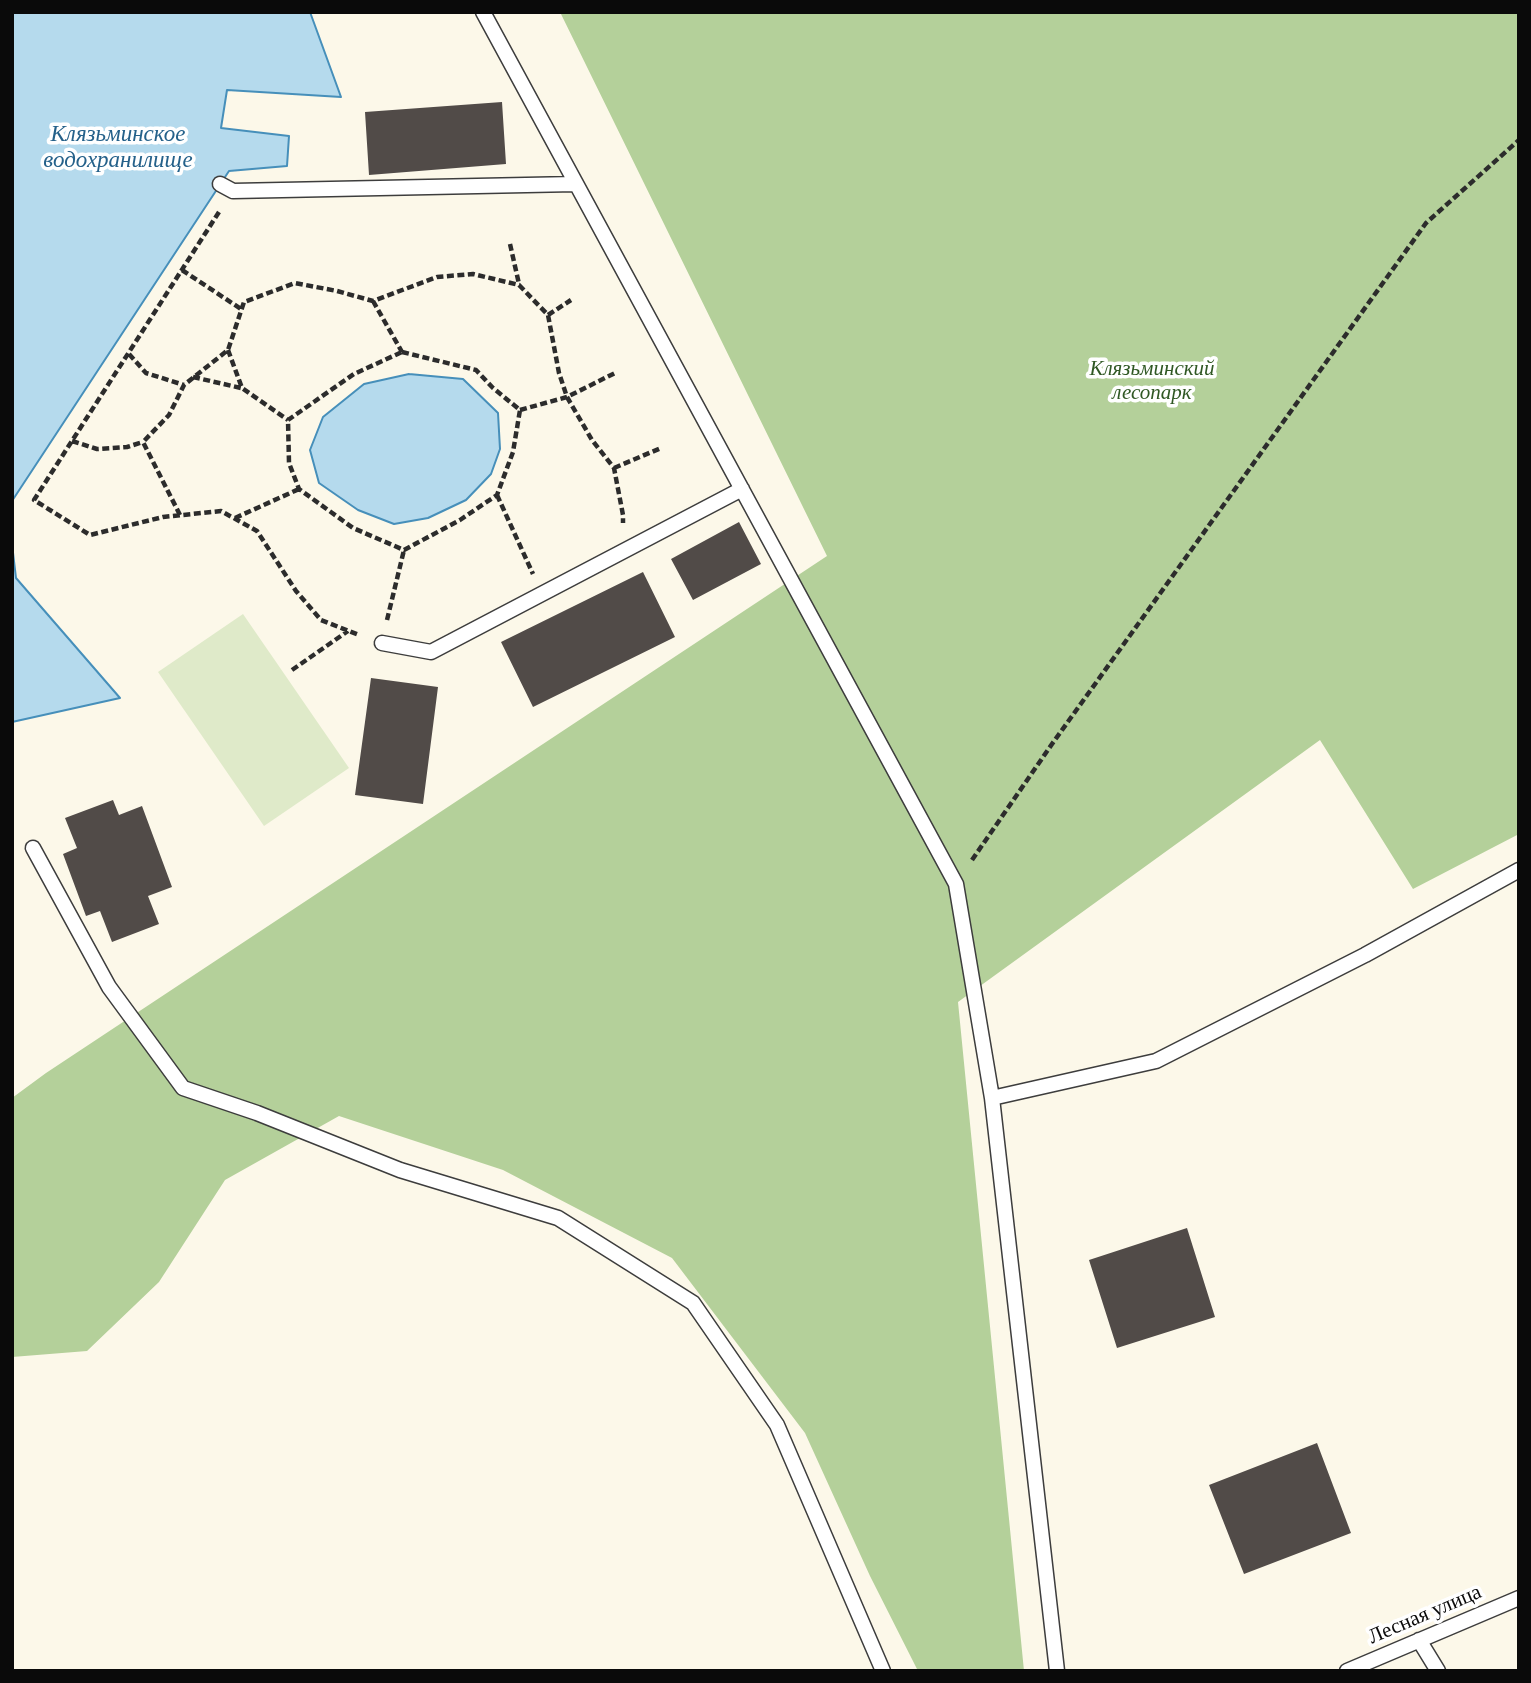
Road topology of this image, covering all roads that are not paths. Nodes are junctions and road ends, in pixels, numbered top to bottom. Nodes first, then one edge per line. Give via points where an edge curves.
1 (483, 12) edge
2 (575, 184) junction
3 (226, 188) road end
4 (741, 489) junction
5 (382, 643) road end
6 (33, 848) dead end
7 (1519, 870) edge
8 (992, 1098) junction
9 (1519, 1598) edge
10 (1419, 1640) junction
11 (883, 1671) edge
12 (1057, 1671) edge
13 (1347, 1671) edge
14 (1438, 1671) edge

1 - 2 lane
2 - 3 lane
2 - 4 lane
4 - 5 lane via 431,652
4 - 8 lane via 956,884
6 - 11 lane via 108,986 183,1088 400,1170 558,1218 692,1303 777,1425
7 - 8 lane via 1365,955 1156,1060
8 - 12 lane
9 - 10 lane, Лесная улица
10 - 13 lane, Лесная улица
10 - 14 lane

